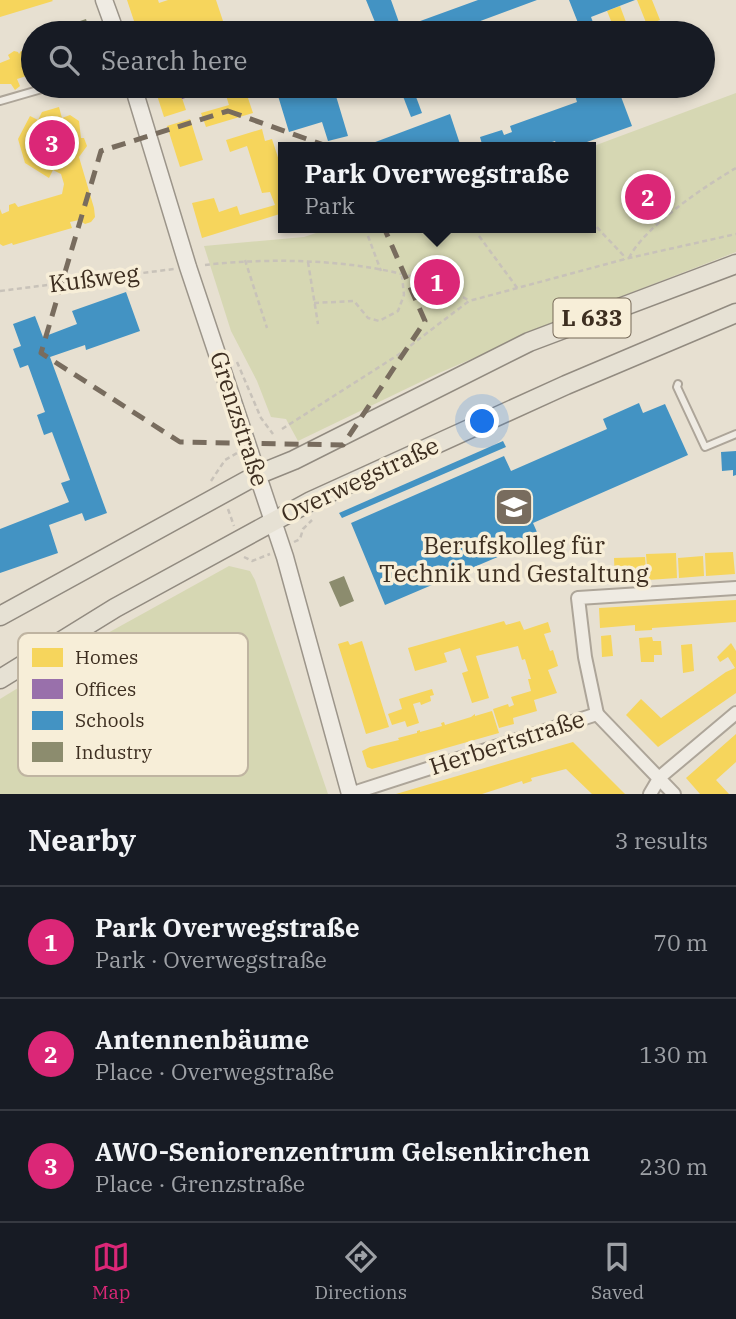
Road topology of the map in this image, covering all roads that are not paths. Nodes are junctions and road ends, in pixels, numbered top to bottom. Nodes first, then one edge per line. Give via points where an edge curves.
1 (104, 0) edge
2 (112, 21) edge
3 (21, 95) edge
4 (137, 98) edge
5 (0, 101) edge
6 (736, 264) edge
7 (736, 313) edge
8 (678, 384) dead end
9 (736, 434) edge
10 (257, 475) junction
11 (274, 520) junction
12 (736, 589) edge
13 (0, 616) edge
14 (73, 633) edge
15 (18, 668) edge
16 (0, 679) edge
17 (736, 713) edge
18 (597, 714) junction
19 (660, 778) junction
20 (350, 794) edge
21 (650, 794) edge
22 (674, 794) edge

1 - 2 street
3 - 5 lane
4 - 10 street, Grenzstraße
6 - 10 main road, Overwegstraße / L 633 via 529,342
7 - 11 main road, Overwegstraße / L 633 via 566,385
8 - 9 lane via 705,447
10 - 11 street, Grenzstraße
10 - 13 main road, Overwegstraße / L 633
11 - 14 main road, Overwegstraße / L 633
11 - 20 street, Grenzstraße
12 - 18 street via 579,597
15 - 16 main road, Overwegstraße / L 633
17 - 19 street
18 - 19 street, Herbertstraße
18 - 20 street, Herbertstraße
19 - 21 street
19 - 22 street, Herbertstraße

